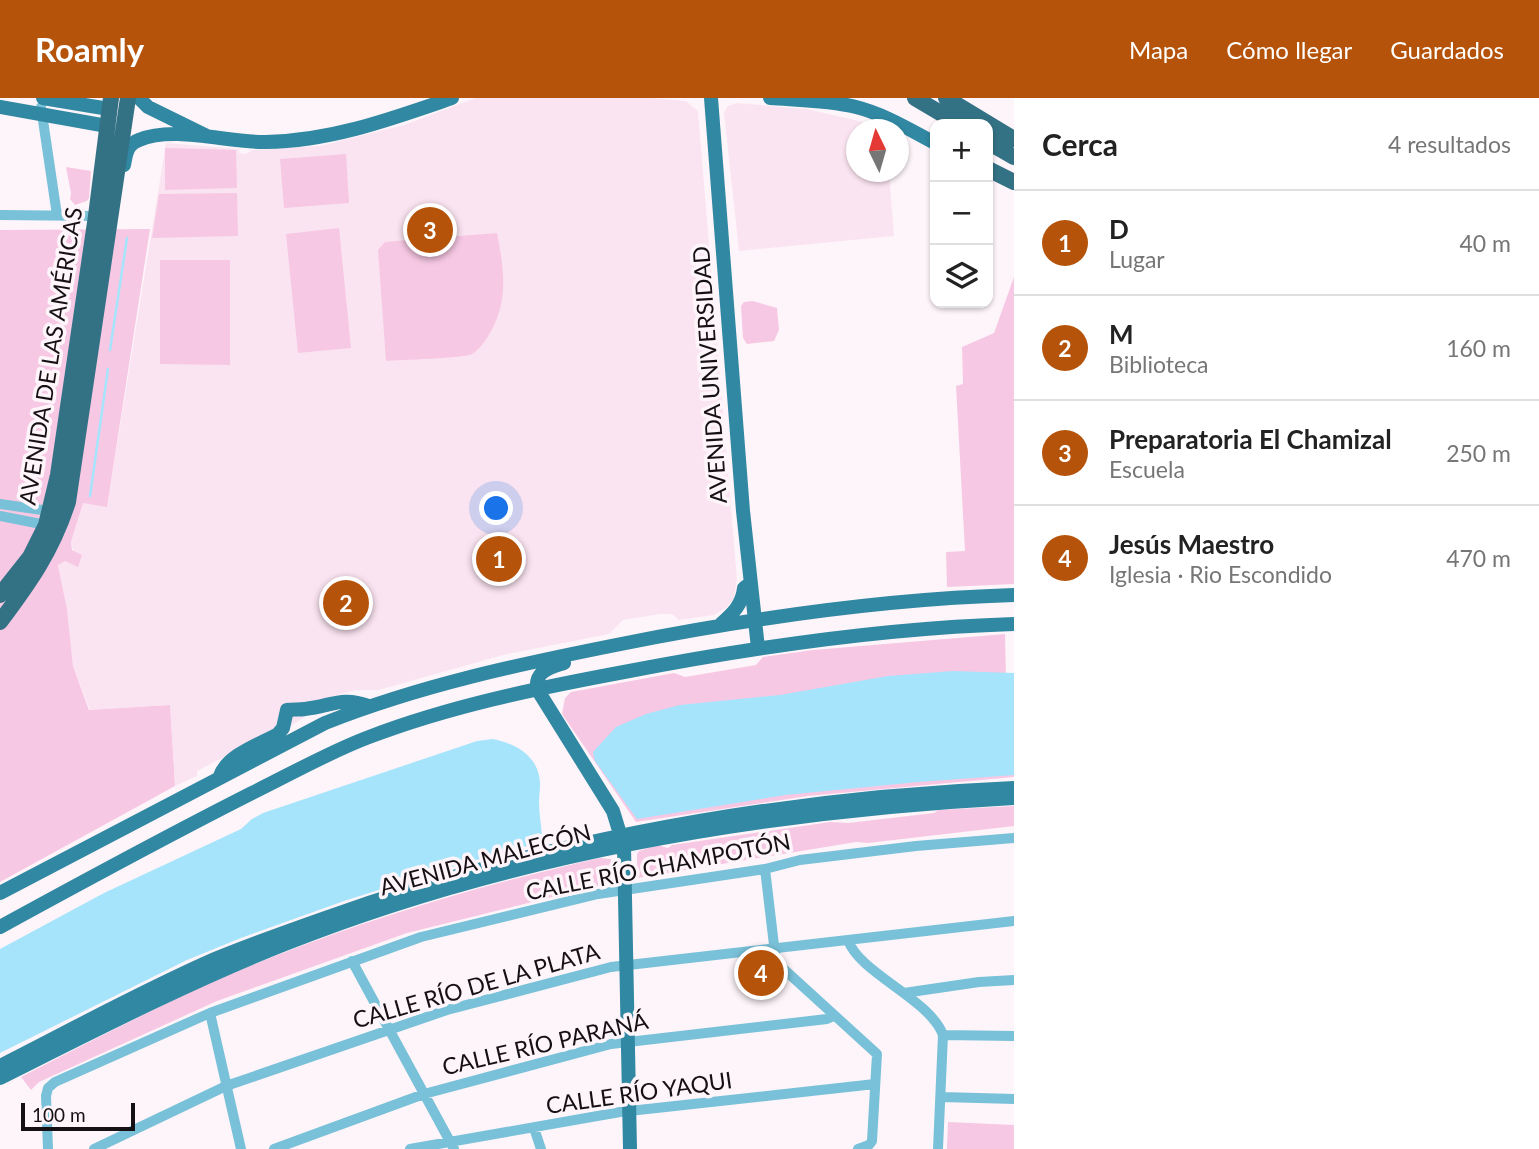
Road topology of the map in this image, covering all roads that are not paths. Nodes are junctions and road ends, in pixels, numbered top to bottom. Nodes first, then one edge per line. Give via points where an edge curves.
1 (42, 98) edge
2 (128, 98) edge
3 (139, 98) edge
4 (452, 98) edge
5 (711, 98) edge
6 (770, 98) edge
7 (915, 98) edge
8 (946, 98) edge
9 (0, 107) edge
10 (109, 111) edge
11 (42, 114) junction
12 (951, 119) edge
13 (211, 138) junction
14 (1014, 139) edge
15 (930, 140) edge
16 (993, 145) edge
17 (1014, 157) edge
18 (993, 172) edge
19 (1014, 182) edge
20 (0, 215) edge
21 (57, 215) junction
22 (104, 217) junction
23 (0, 504) edge
24 (0, 516) edge
25 (48, 518) junction
26 (749, 584) junction
27 (0, 595) edge
28 (1014, 595) edge
29 (753, 619) junction
30 (0, 622) edge
31 (1014, 624) edge
32 (719, 625) junction
33 (758, 648) junction
34 (579, 652) junction
35 (537, 689) junction
36 (369, 706) junction
37 (220, 778) junction
38 (1014, 788) edge
39 (1014, 798) edge
40 (1014, 838) edge
41 (623, 841) junction
42 (765, 869) junction
43 (626, 889) junction
44 (0, 893) edge
45 (1014, 921) edge
46 (0, 927) edge
47 (848, 940) junction
48 (774, 949) junction
49 (352, 961) junction
50 (628, 963) junction
51 (1014, 980) edge
52 (904, 993) junction
53 (210, 1013) junction
54 (834, 1016) junction
55 (388, 1030) junction
56 (943, 1035) junction
57 (1014, 1036) edge
58 (628, 1041) junction
59 (0, 1066) edge
60 (0, 1079) edge
61 (875, 1084) junction
62 (226, 1086) junction
63 (424, 1094) junction
64 (942, 1097) junction
65 (1014, 1099) edge
66 (629, 1111) junction
67 (534, 1128) junction
68 (119, 1137) junction
69 (453, 1146) edge
70 (48, 1149) edge
71 (94, 1149) edge
72 (124, 1149) edge
73 (241, 1149) edge
74 (274, 1149) edge
75 (410, 1149) edge
76 (541, 1149) edge
77 (630, 1149) edge
78 (858, 1149) edge
79 (938, 1149) edge

1 - 10 main road
1 - 11 street
2 - 22 highway
3 - 13 main road
4 - 13 main road via 404,116 320,136 266,142
5 - 26 main road, AVENIDA UNIVERSIDAD
6 - 15 main road via 855,107
7 - 12 highway
8 - 14 highway
9 - 11 main road
10 - 11 main road
10 - 22 highway, AVENIDA DE LAS AMÉRICAS
11 - 21 street
13 - 22 main road via 166,135 135,141 127,149 117,207
16 - 17 highway
18 - 19 highway
20 - 21 street
21 - 22 street
22 - 25 highway, AVENIDA DE LAS AMÉRICAS
22 - 30 highway, AVENIDA DE LAS AMÉRICAS via 97,306 68,502 51,547
23 - 25 street
24 - 25 street
25 - 27 highway, AVENIDA DE LAS AMÉRICAS via 30,557
26 - 29 main road, AVENIDA UNIVERSIDAD
26 - 32 main road via 737,608
28 - 29 main road
29 - 32 main road
29 - 33 main road, AVENIDA UNIVERSIDAD
31 - 33 main road
32 - 34 main road
33 - 35 main road
34 - 35 main road via 543,671
34 - 36 main road via 459,679
35 - 41 main road via 612,811
35 - 46 main road via 366,738 147,847
36 - 37 main road via 325,723
36 - 37 main road via 345,700 287,710 278,734 231,761
37 - 44 main road
38 - 41 main road, AVENIDA MALECÓN via 798,807
39 - 41 main road, AVENIDA MALECÓN via 895,807
40 - 42 street, CALLE RÍO CHAMPOTÓN via 800,860
41 - 43 main road
41 - 59 main road, AVENIDA MALECÓN via 449,877 273,936 188,972
41 - 60 main road, AVENIDA MALECÓN via 463,884 323,930 187,985
42 - 43 street, CALLE RÍO CHAMPOTÓN
42 - 48 street
43 - 49 street, CALLE RÍO CHAMPOTÓN via 421,937
43 - 50 main road
45 - 47 street, CALLE RÍO DE LA PLATA
47 - 48 street, CALLE RÍO DE LA PLATA
47 - 52 street
48 - 50 street, CALLE RÍO DE LA PLATA
48 - 54 street via 776,962
49 - 53 street, CALLE RÍO CHAMPOTÓN
49 - 55 street
50 - 55 street, CALLE RÍO DE LA PLATA
50 - 58 main road
51 - 52 street
52 - 56 street via 935,1021
53 - 62 street
53 - 70 street, CALLE RÍO CHAMPOTÓN via 55,1082 46,1096
54 - 58 street, CALLE RÍO PARANÁ
54 - 61 street via 877,1054
55 - 62 street, CALLE RÍO DE LA PLATA
55 - 63 street
56 - 57 street
56 - 64 street
58 - 63 street, CALLE RÍO PARANÁ
58 - 66 main road
61 - 66 street, CALLE RÍO YAQUI
61 - 78 street via 872,1140
62 - 68 street, CALLE RÍO DE LA PLATA
62 - 73 street
63 - 69 street
63 - 74 street, CALLE RÍO PARANÁ
64 - 65 street
64 - 79 street
66 - 67 street, CALLE RÍO YAQUI
66 - 77 main road
67 - 69 street, CALLE RÍO YAQUI
67 - 76 street
68 - 71 street, CALLE RÍO DE LA PLATA
68 - 72 street
69 - 75 street, CALLE RÍO YAQUI

